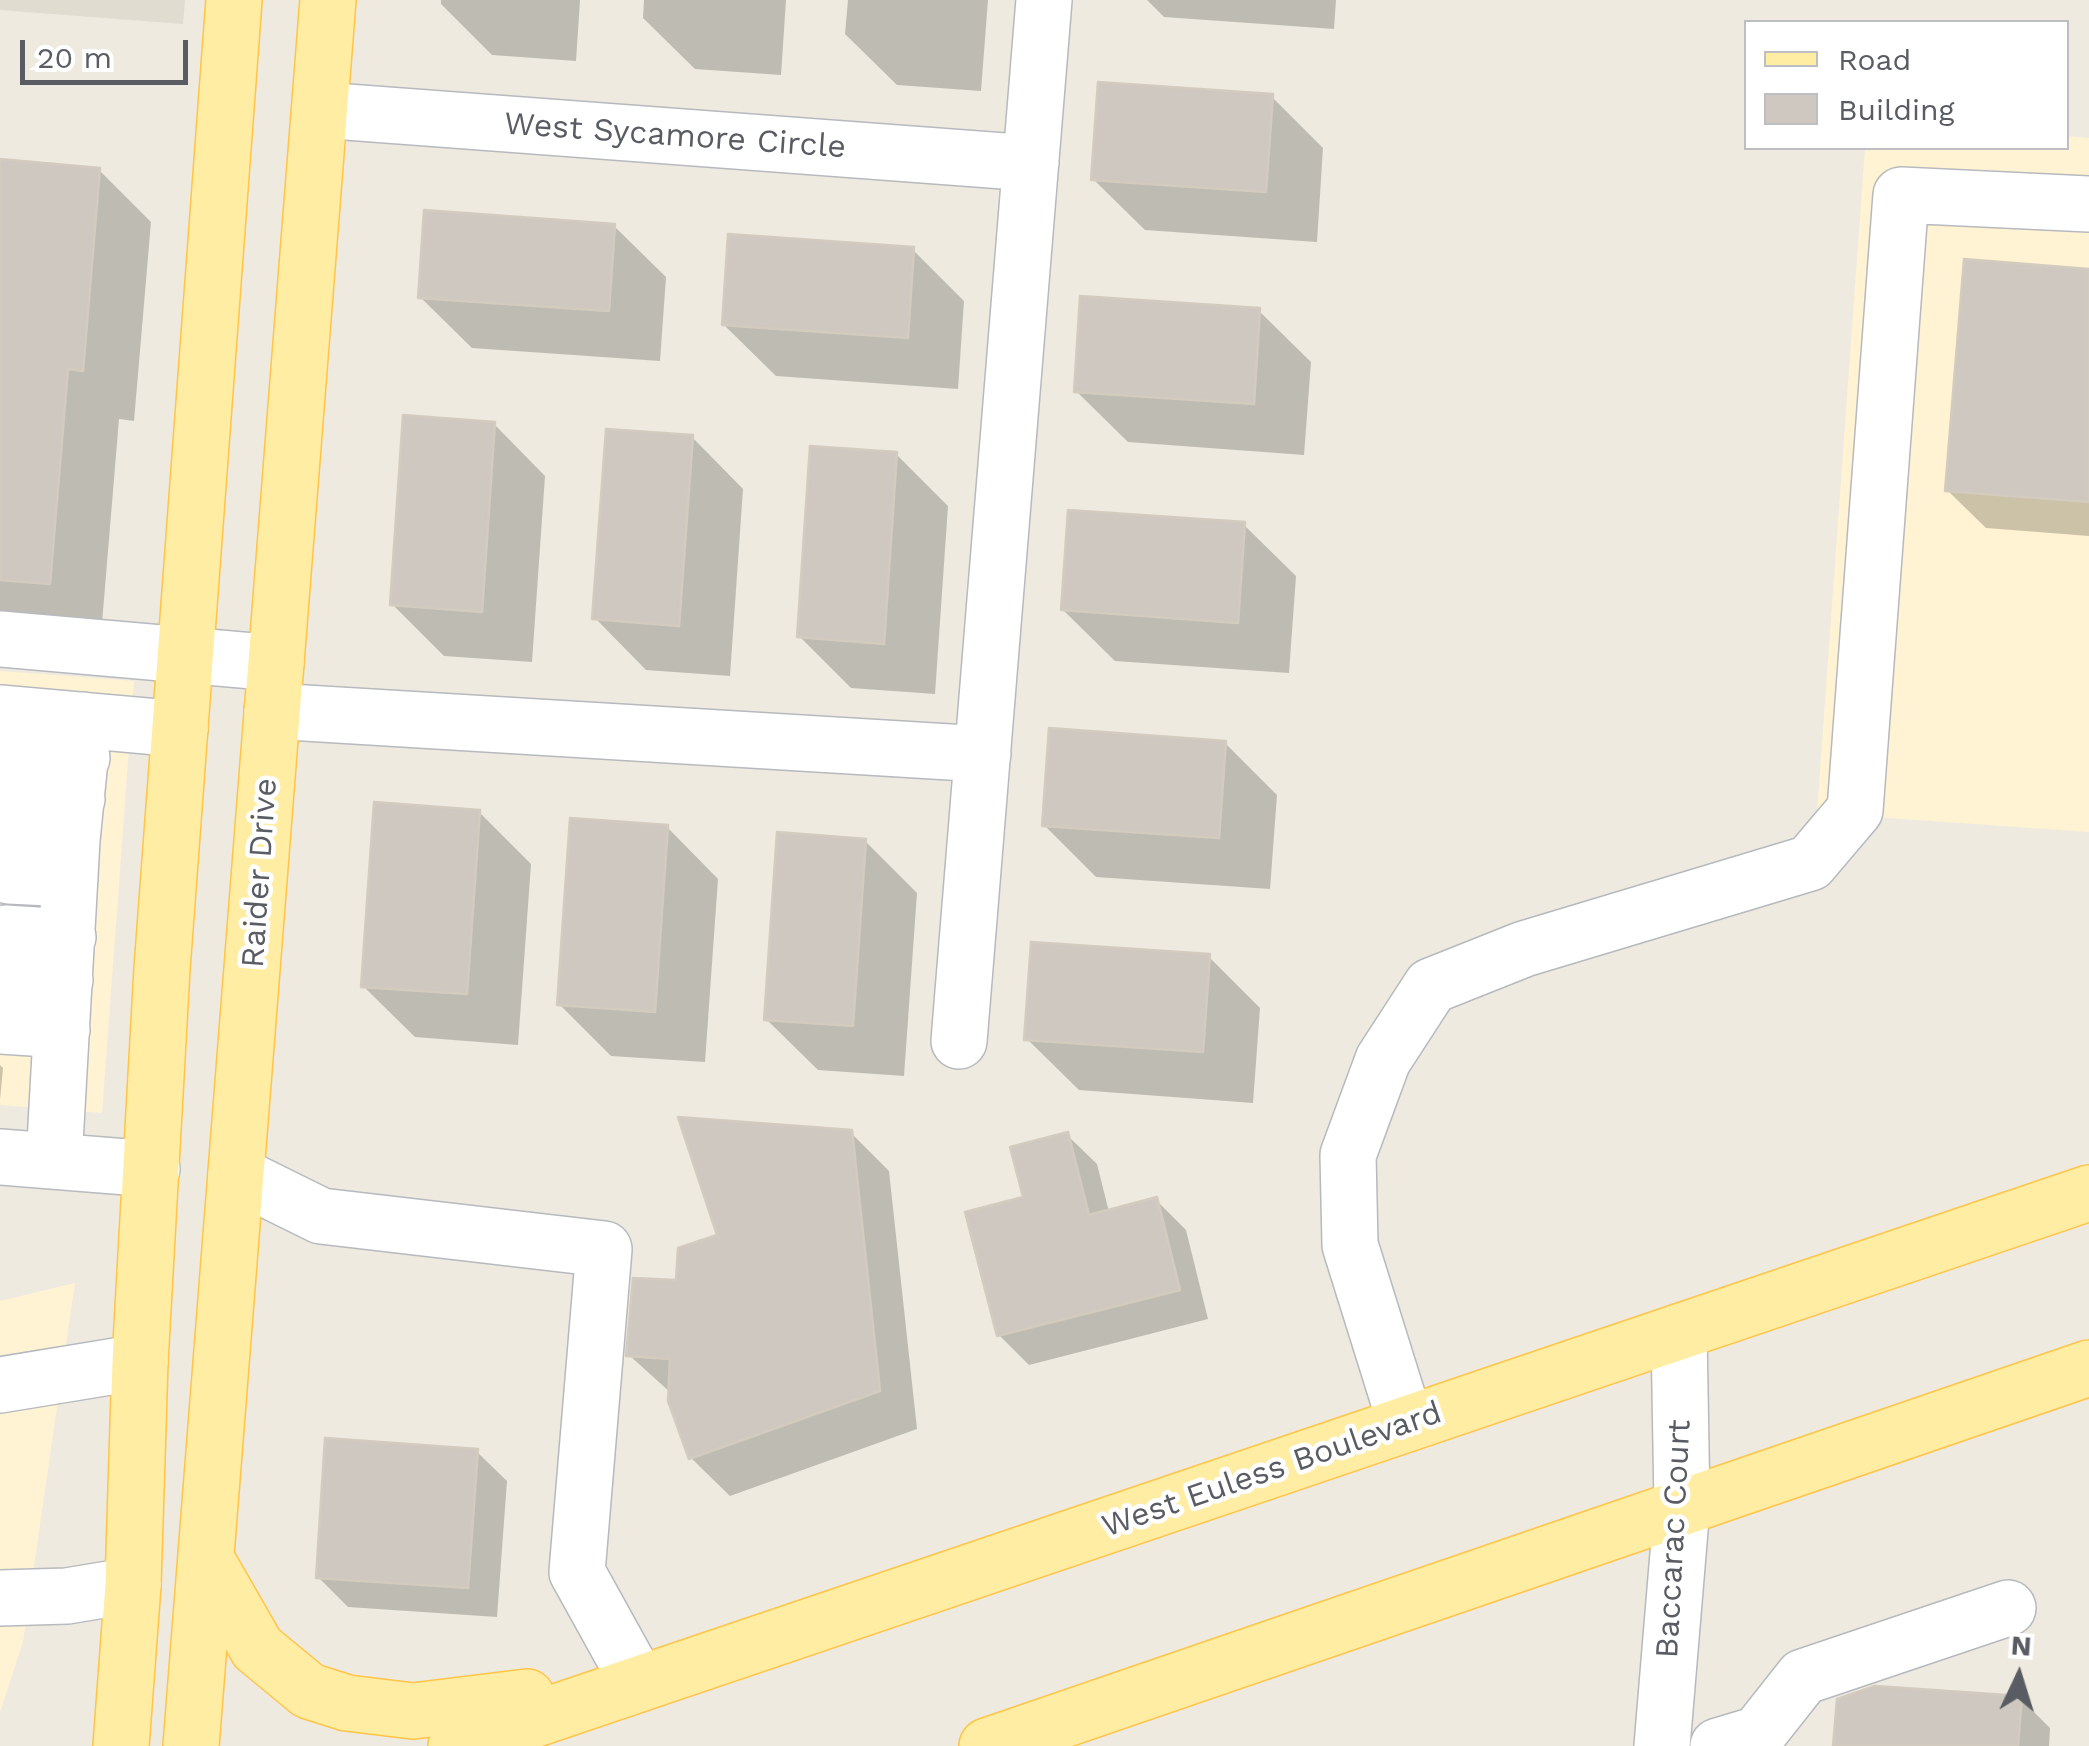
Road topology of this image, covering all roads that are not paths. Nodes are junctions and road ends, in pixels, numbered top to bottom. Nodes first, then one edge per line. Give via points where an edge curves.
1 (234, 0) edge
2 (328, 0) edge
3 (1044, 0) edge
4 (320, 110) junction
5 (1031, 163) junction
6 (2089, 204) edge
7 (0, 639) edge
8 (185, 655) junction
9 (274, 687) junction
10 (180, 729) junction
11 (982, 754) junction
12 (11, 794) edge
13 (77, 799) junction
14 (3, 954) edge
15 (64, 1002) junction
16 (0, 1026) edge
17 (960, 1041) dead end
18 (0, 1056) edge
19 (0, 1158) edge
20 (54, 1161) junction
21 (152, 1169) junction
22 (236, 1174) junction
23 (2089, 1193) edge
24 (1679, 1332) junction
25 (140, 1362) junction
26 (2089, 1368) edge
27 (0, 1385) edge
28 (1406, 1424) junction
29 (1682, 1506) junction
30 (206, 1559) junction
31 (134, 1585) junction
32 (0, 1598) edge
33 (2008, 1608) dead end
34 (639, 1684) junction
35 (82, 1746) edge
36 (122, 1746) edge
37 (191, 1746) edge
38 (456, 1746) edge
39 (987, 1746) edge
40 (1662, 1746) edge
41 (1718, 1746) edge

1 - 8 main road
2 - 4 main road, Raider Drive
3 - 5 street
4 - 5 street, West Sycamore Circle
4 - 9 main road, Raider Drive
5 - 11 street
6 - 28 street via 1901,195 1855,810 1810,863 1524,949 1431,986 1383,1060 1348,1155 1350,1245
7 - 8 street
8 - 9 street
8 - 10 main road
9 - 11 street
9 - 22 main road, Raider Drive
10 - 13 street
10 - 21 main road
11 - 17 street
12 - 13 street
12 - 13 street
12 - 13 street
13 - 15 street
14 - 15 street
15 - 16 street
15 - 18 street
15 - 20 street
19 - 20 street
20 - 21 street
21 - 22 main road
21 - 25 main road
22 - 30 main road, Raider Drive
22 - 34 street via 321,1216 604,1250 577,1572
23 - 24 main road, West Euless Boulevard
24 - 28 main road, West Euless Boulevard
24 - 29 street, Baccarac Court
25 - 27 street
25 - 31 main road
26 - 29 main road
28 - 34 main road, West Euless Boulevard
29 - 39 main road
29 - 40 street, Baccarac Court
30 - 34 main road via 256,1648 309,1691 347,1703 412,1712
30 - 37 main road, Raider Drive
31 - 32 street
31 - 35 main road via 120,1655
31 - 36 main road
33 - 41 street via 1803,1677 1758,1734
34 - 38 main road, West Euless Boulevard

